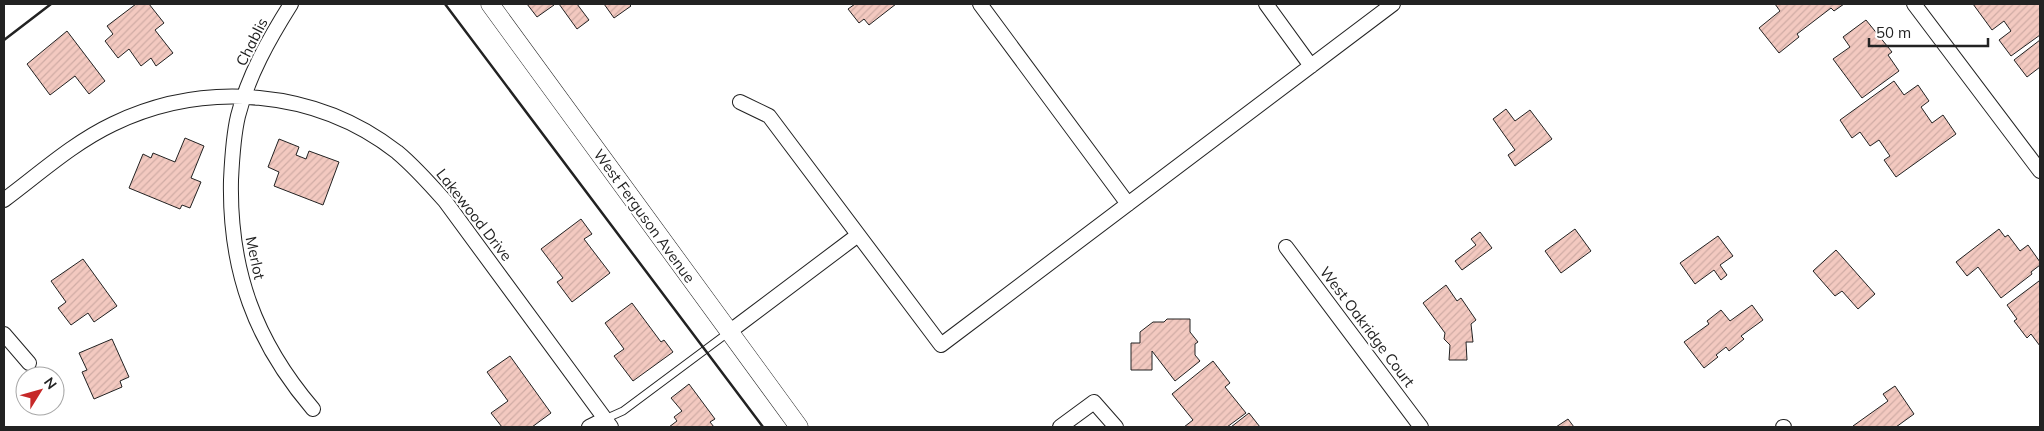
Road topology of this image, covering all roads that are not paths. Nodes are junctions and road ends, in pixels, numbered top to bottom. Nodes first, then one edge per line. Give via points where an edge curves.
1 (291, 4) edge
2 (490, 4) edge
3 (980, 4) edge
4 (1266, 4) edge
5 (1393, 4) edge
6 (1914, 4) edge
7 (1311, 66) junction
8 (244, 96) junction
9 (740, 102) dead end
10 (2038, 164) edge
11 (4, 200) edge
12 (1128, 204) junction
13 (858, 235) junction
14 (1286, 247) dead end
15 (729, 332) junction
16 (4, 334) edge
17 (29, 363) dead end
18 (313, 409) dead end
19 (608, 423) edge
20 (589, 427) edge
21 (799, 427) edge
22 (1060, 427) edge
23 (1116, 427) edge
24 (1421, 427) edge

1 - 8 street, Chablis via 269,40
2 - 15 street, West Ferguson Avenue
3 - 12 street
4 - 7 street
5 - 7 street
6 - 10 street
7 - 12 street
8 - 11 street, Lakewood Drive via 178,102 113,124 85,140
8 - 18 street, Merlot via 232,159 231,202 238,265 262,335 292,385
8 - 19 street, Lakewood Drive via 302,105 339,118 397,152 445,201
9 - 13 street via 769,116
12 - 13 street via 941,345
13 - 15 street
14 - 24 street, West Oakridge Court
15 - 19 lane
15 - 21 street, West Ferguson Avenue
16 - 17 street
19 - 20 street
22 - 23 street via 1094,402

